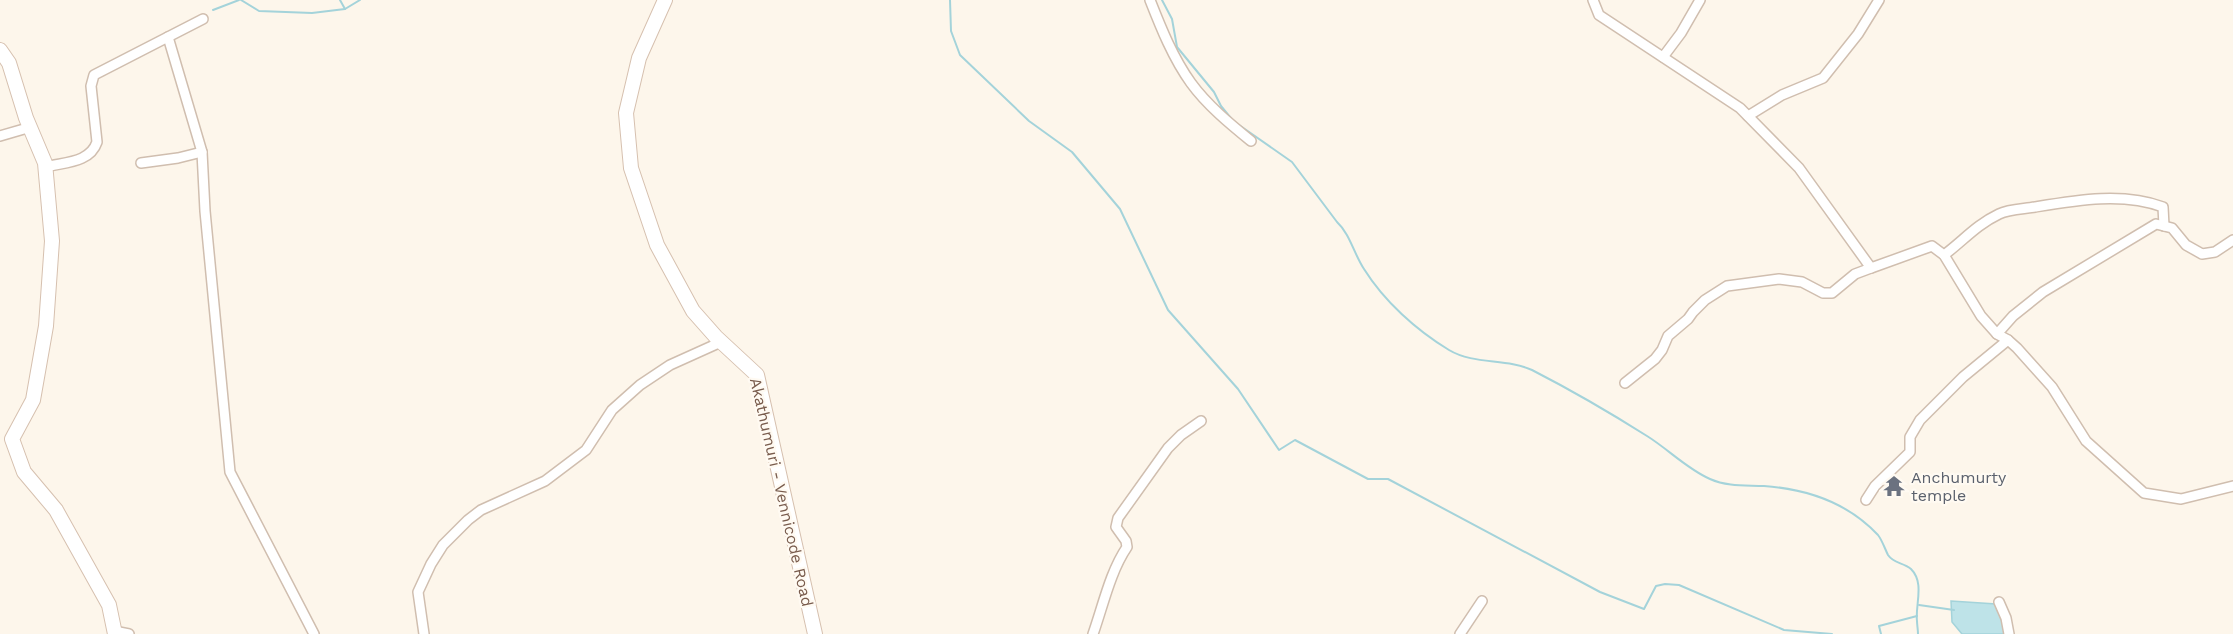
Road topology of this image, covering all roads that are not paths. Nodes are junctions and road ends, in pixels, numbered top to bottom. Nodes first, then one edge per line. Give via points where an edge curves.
1 (665, 0) edge
2 (1150, 0) edge
3 (1593, 0) edge
4 (1700, 0) edge
5 (1879, 0) edge
6 (203, 19) dead end
7 (168, 37) junction
8 (0, 50) edge
9 (1663, 57) junction
10 (1748, 116) junction
11 (29, 125) junction
12 (0, 136) edge
13 (1251, 141) dead end
14 (202, 152) junction
15 (141, 163) dead end
16 (46, 167) junction
17 (2164, 226) junction
18 (2233, 240) edge
19 (1944, 255) junction
20 (1871, 268) junction
21 (1997, 334) junction
22 (2008, 340) junction
23 (721, 342) junction
24 (1625, 383) dead end
25 (1201, 421) dead end
26 (2233, 486) edge
27 (1866, 501) dead end
28 (1482, 600) dead end
29 (1999, 602) dead end
30 (115, 632) edge
31 (129, 634) edge
32 (314, 634) edge
33 (424, 634) edge
34 (814, 634) edge
35 (1093, 634) edge
36 (1460, 634) edge
37 (2009, 634) edge

1 - 23 street, Akathumuri - Vennicode Road via 639,58 626,113 631,168 657,245 693,311
2 - 13 street via 1191,83
3 - 9 street via 1599,15
4 - 9 street
5 - 10 street via 1823,78 1782,95
6 - 7 street
7 - 14 street
7 - 16 street via 94,75 94,150 87,156
8 - 11 street via 9,63
9 - 10 street
10 - 20 street via 1799,168
11 - 12 street
11 - 16 street
14 - 15 street
14 - 32 street via 230,472
16 - 30 street via 52,241 46,326 33,400 12,439 24,472 56,510 109,605
17 - 18 street via 2172,228 2186,246 2202,254 2215,252
17 - 19 street via 2163,207 2144,200 2073,201 2002,212 1978,225
17 - 21 street via 2156,224 2140,232 2043,292
19 - 20 street via 1932,246
19 - 21 street via 1981,316
20 - 24 street via 1855,274 1832,292 1823,293 1802,282 1779,279 1727,286 1705,300 1668,336 1655,359
21 - 22 street
22 - 26 street via 2052,387 2086,441 2145,493 2181,499
22 - 27 street via 1920,420 1911,437 1910,452 1875,486
23 - 33 street via 670,365 640,385 612,410 586,450 545,481 481,510 468,520 443,545 418,592
23 - 34 street, Akathumuri - Vennicode Road via 757,375
25 - 35 street via 1168,448 1118,518 1116,527 1127,547
28 - 36 street
29 - 37 street
30 - 31 street

